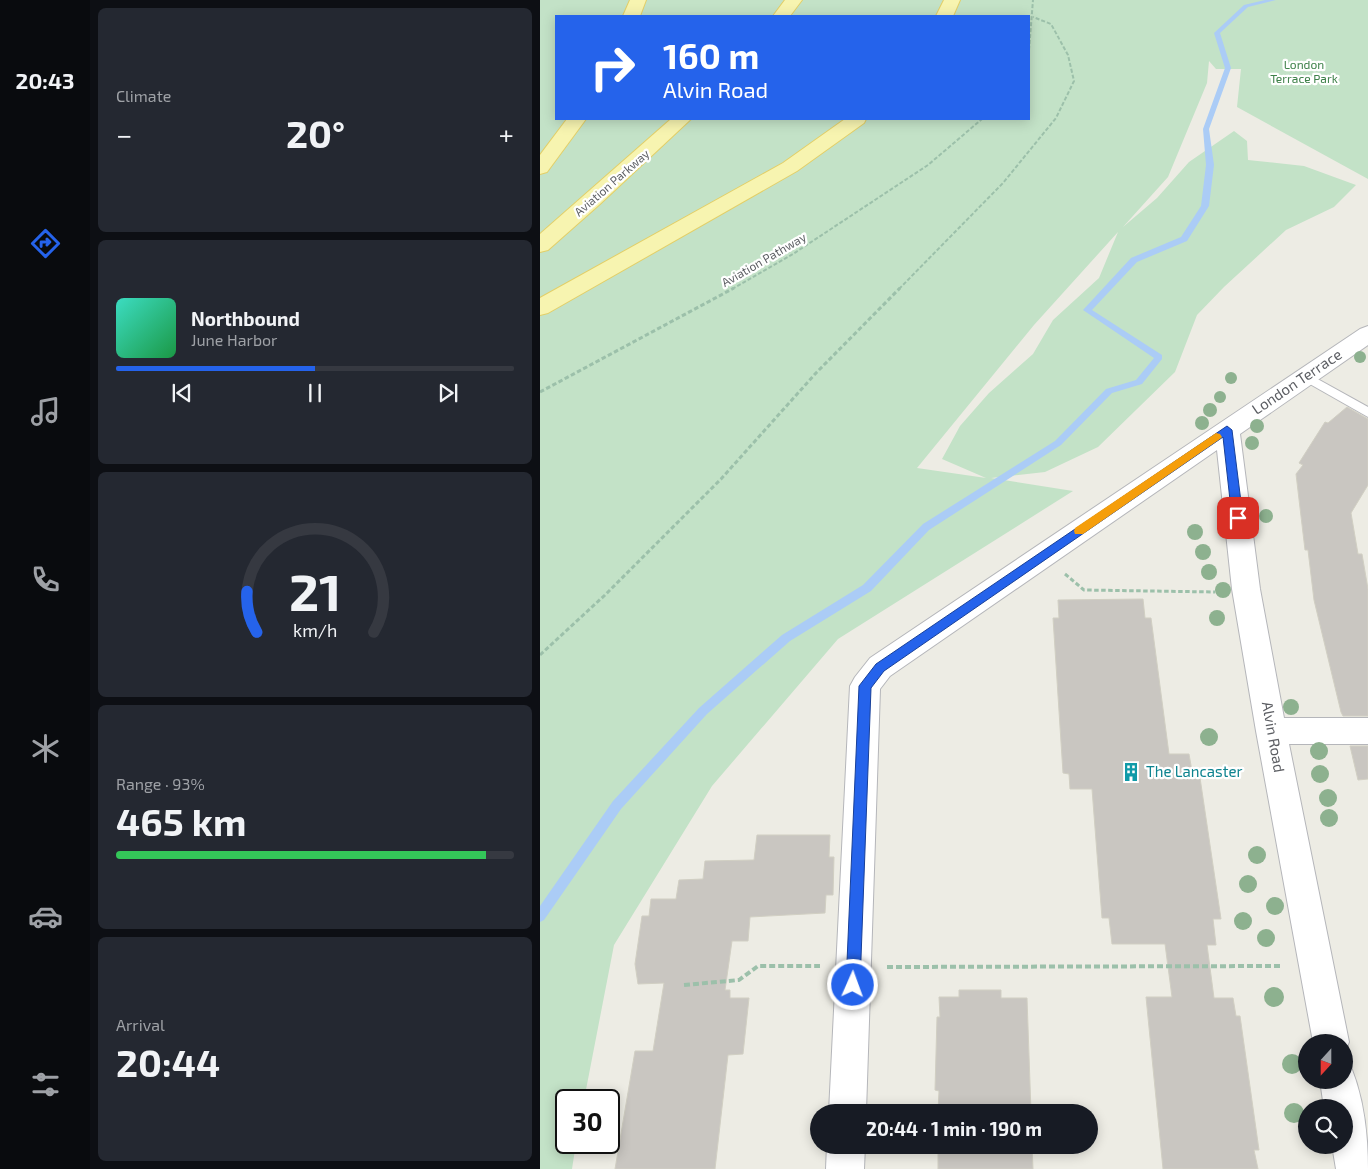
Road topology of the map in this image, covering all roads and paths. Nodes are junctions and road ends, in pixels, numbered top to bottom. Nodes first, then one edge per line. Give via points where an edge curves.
1 (638, 0) edge
2 (794, 0) edge
3 (952, 0) edge
4 (1033, 0) edge
5 (632, 15) edge
6 (782, 15) edge
7 (944, 15) edge
8 (1033, 17) junction
9 (1030, 42) edge
10 (576, 120) edge
11 (681, 120) edge
12 (856, 120) edge
13 (981, 120) edge
14 (540, 168) edge
15 (540, 245) edge
16 (540, 308) edge
17 (1368, 334) edge
18 (1306, 376) junction
19 (540, 392) edge
20 (1368, 413) edge
21 (1227, 430) junction
22 (1044, 555) junction
23 (1218, 592) dead end
24 (540, 655) edge
25 (1271, 731) junction
26 (1368, 731) edge
27 (1316, 966) junction
28 (854, 967) junction
29 (684, 986) dead end
30 (1329, 1034) edge
31 (848, 1104) edge
32 (846, 1154) edge
33 (1352, 1154) edge
34 (845, 1169) edge
35 (1355, 1169) edge

1 - 5 main road
2 - 6 main road
3 - 7 main road
4 - 8 path
8 - 9 path
8 - 24 path via 1051,24 1068,56 1074,81 1056,118 1003,183 816,372 722,479
10 - 14 main road
11 - 15 main road, Aviation Parkway
12 - 16 main road via 790,168
13 - 19 path, Aviation Pathway via 928,165 793,254
17 - 18 street, London Terrace
18 - 20 lane
18 - 21 street, London Terrace
21 - 22 street, London Terrace
21 - 25 street, Alvin Road via 1246,589
22 - 23 path via 1084,590
22 - 28 street, London Terrace via 880,667 865,686
25 - 26 street
25 - 27 street, Alvin Road
27 - 28 path
27 - 30 street, Alvin Road
28 - 29 path via 758,966 739,980
28 - 31 street, London Terrace
32 - 34 street
33 - 35 street

